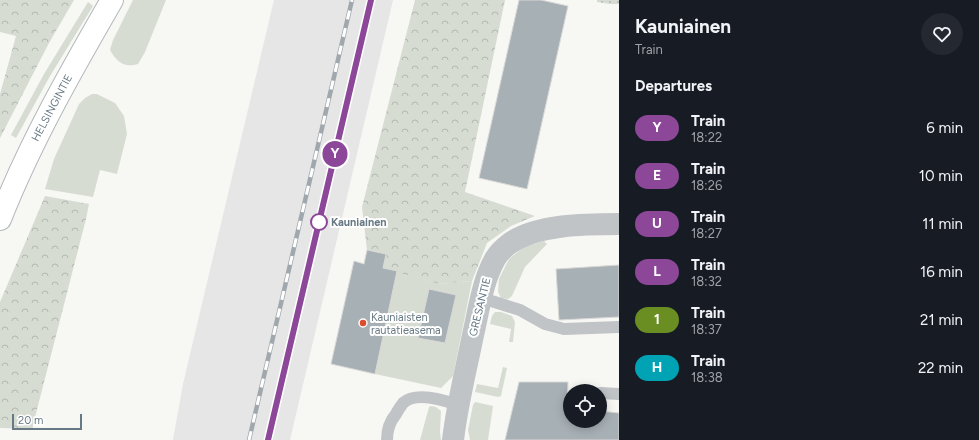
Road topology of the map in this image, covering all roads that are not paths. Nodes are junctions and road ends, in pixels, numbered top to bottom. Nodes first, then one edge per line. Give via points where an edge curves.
1 (112, 0) edge
2 (0, 219) edge
3 (619, 224) edge
4 (482, 298) junction
5 (619, 327) edge
6 (607, 393) edge
7 (619, 394) edge
8 (459, 400) junction
9 (387, 440) edge
10 (453, 440) edge

1 - 2 main road, HELSINGINTIE via 30,149
3 - 4 street, GRESANTIE via 585,224 552,228 523,236 509,244 496,258 487,277
4 - 5 lane via 520,310 545,324 564,329
4 - 8 street, GRESANTIE
6 - 7 lane
8 - 9 lane via 418,397 404,402 392,419
8 - 10 street, GRESANTIE

